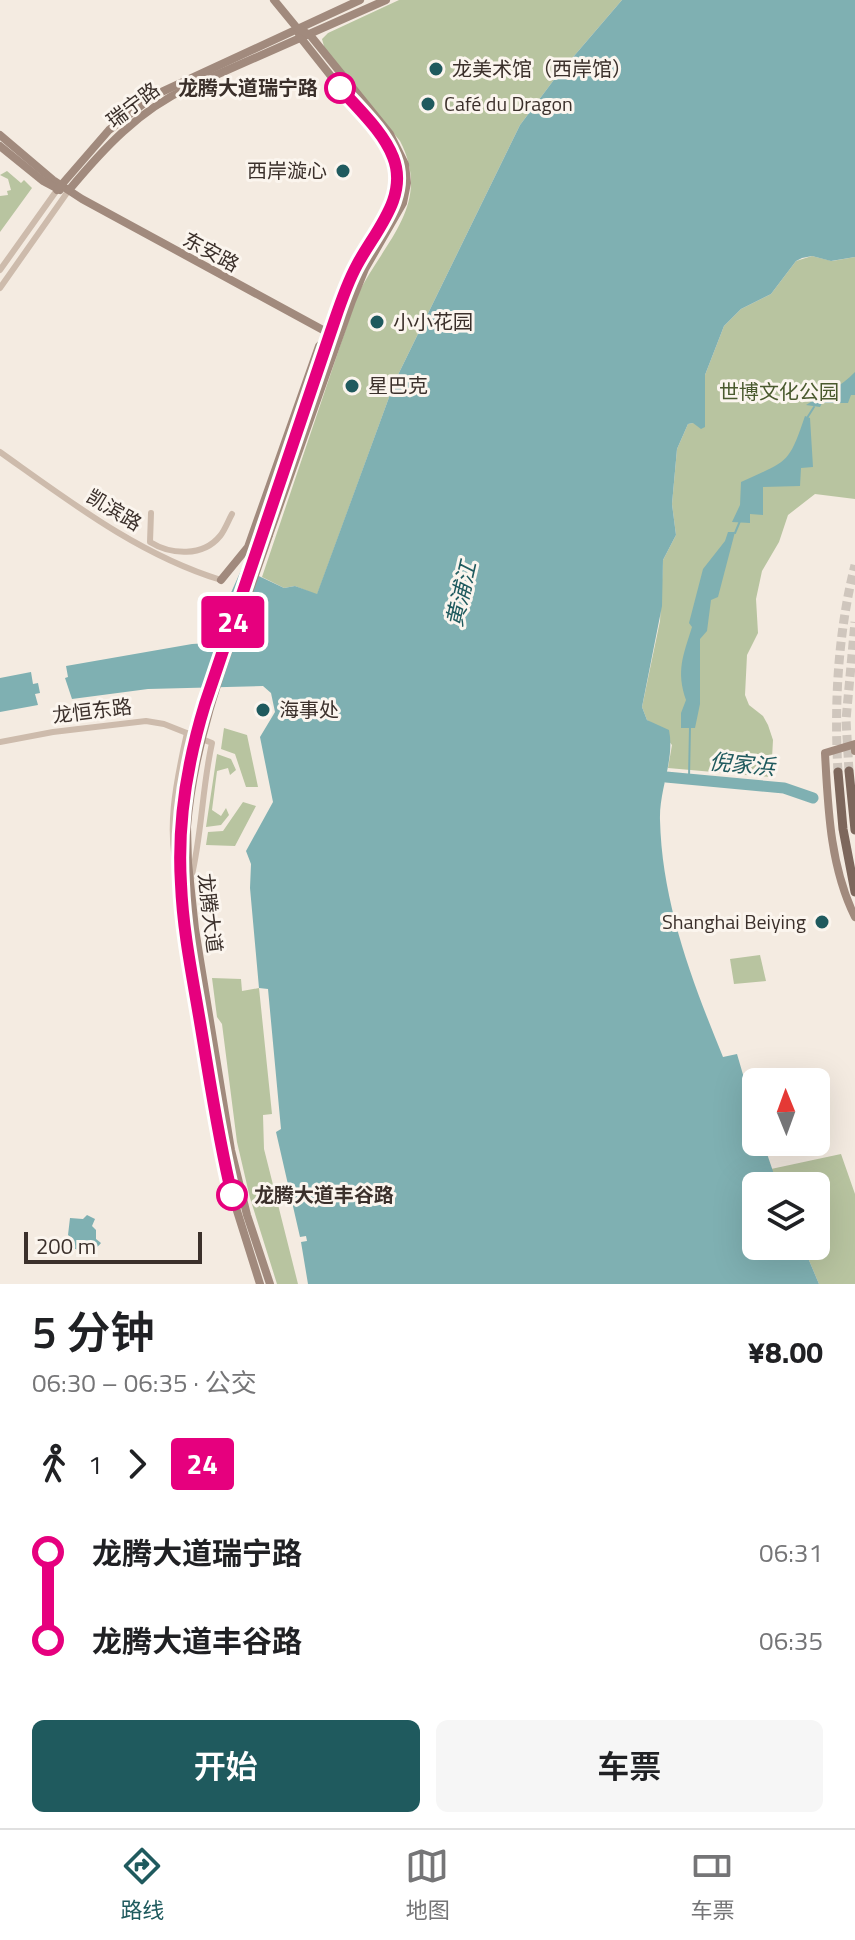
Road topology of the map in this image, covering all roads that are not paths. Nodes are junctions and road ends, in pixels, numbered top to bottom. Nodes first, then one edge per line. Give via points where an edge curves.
1 (274, 0) edge
2 (360, 0) edge
3 (386, 0) edge
4 (298, 32) junction
5 (310, 35) junction
6 (0, 135) edge
7 (0, 146) edge
8 (63, 188) junction
9 (0, 270) edge
10 (0, 288) edge
11 (334, 336) junction
12 (0, 452) edge
13 (151, 513) dead end
14 (232, 514) dead end
15 (221, 580) joint
16 (187, 733) junction
17 (0, 742) edge
18 (855, 744) edge
19 (855, 751) edge
20 (855, 830) edge
21 (185, 885) junction
22 (855, 892) edge
23 (855, 917) edge
24 (260, 1284) edge
25 (270, 1284) edge

1 - 4 main road, 龙腾大道
2 - 4 main road, 瑞宁路
3 - 5 main road, 瑞宁路
4 - 5 main road, 瑞宁路
4 - 8 main road, 瑞宁路 via 145,111
4 - 11 main road, 龙腾大道 via 383,139 397,175 391,208 357,265
5 - 11 main road, 龙腾大道 via 390,134 407,174 403,203
6 - 8 main road, 东安路
7 - 8 main road, 东安路
8 - 9 street, 瑞宁路
8 - 10 street, 瑞宁路
8 - 11 main road, 东安路
11 - 15 main road via 319,346 248,547
11 - 21 main road, 龙腾大道, bridge via 199,723 186,780
12 - 15 street, 凯滨路 via 115,532
13 - 14 street via 150,542 185,552 211,545
16 - 17 street, 龙恒东路 via 138,721
16 - 21 street via 172,826 173,850
16 - 21 street via 212,743 200,840
18 - 19 main road
18 - 23 main road via 825,753 835,855
20 - 22 main road via 844,771 843,829
21 - 24 main road, 龙腾大道 via 188,945 222,1151
21 - 25 main road, 龙腾大道 via 231,1150

